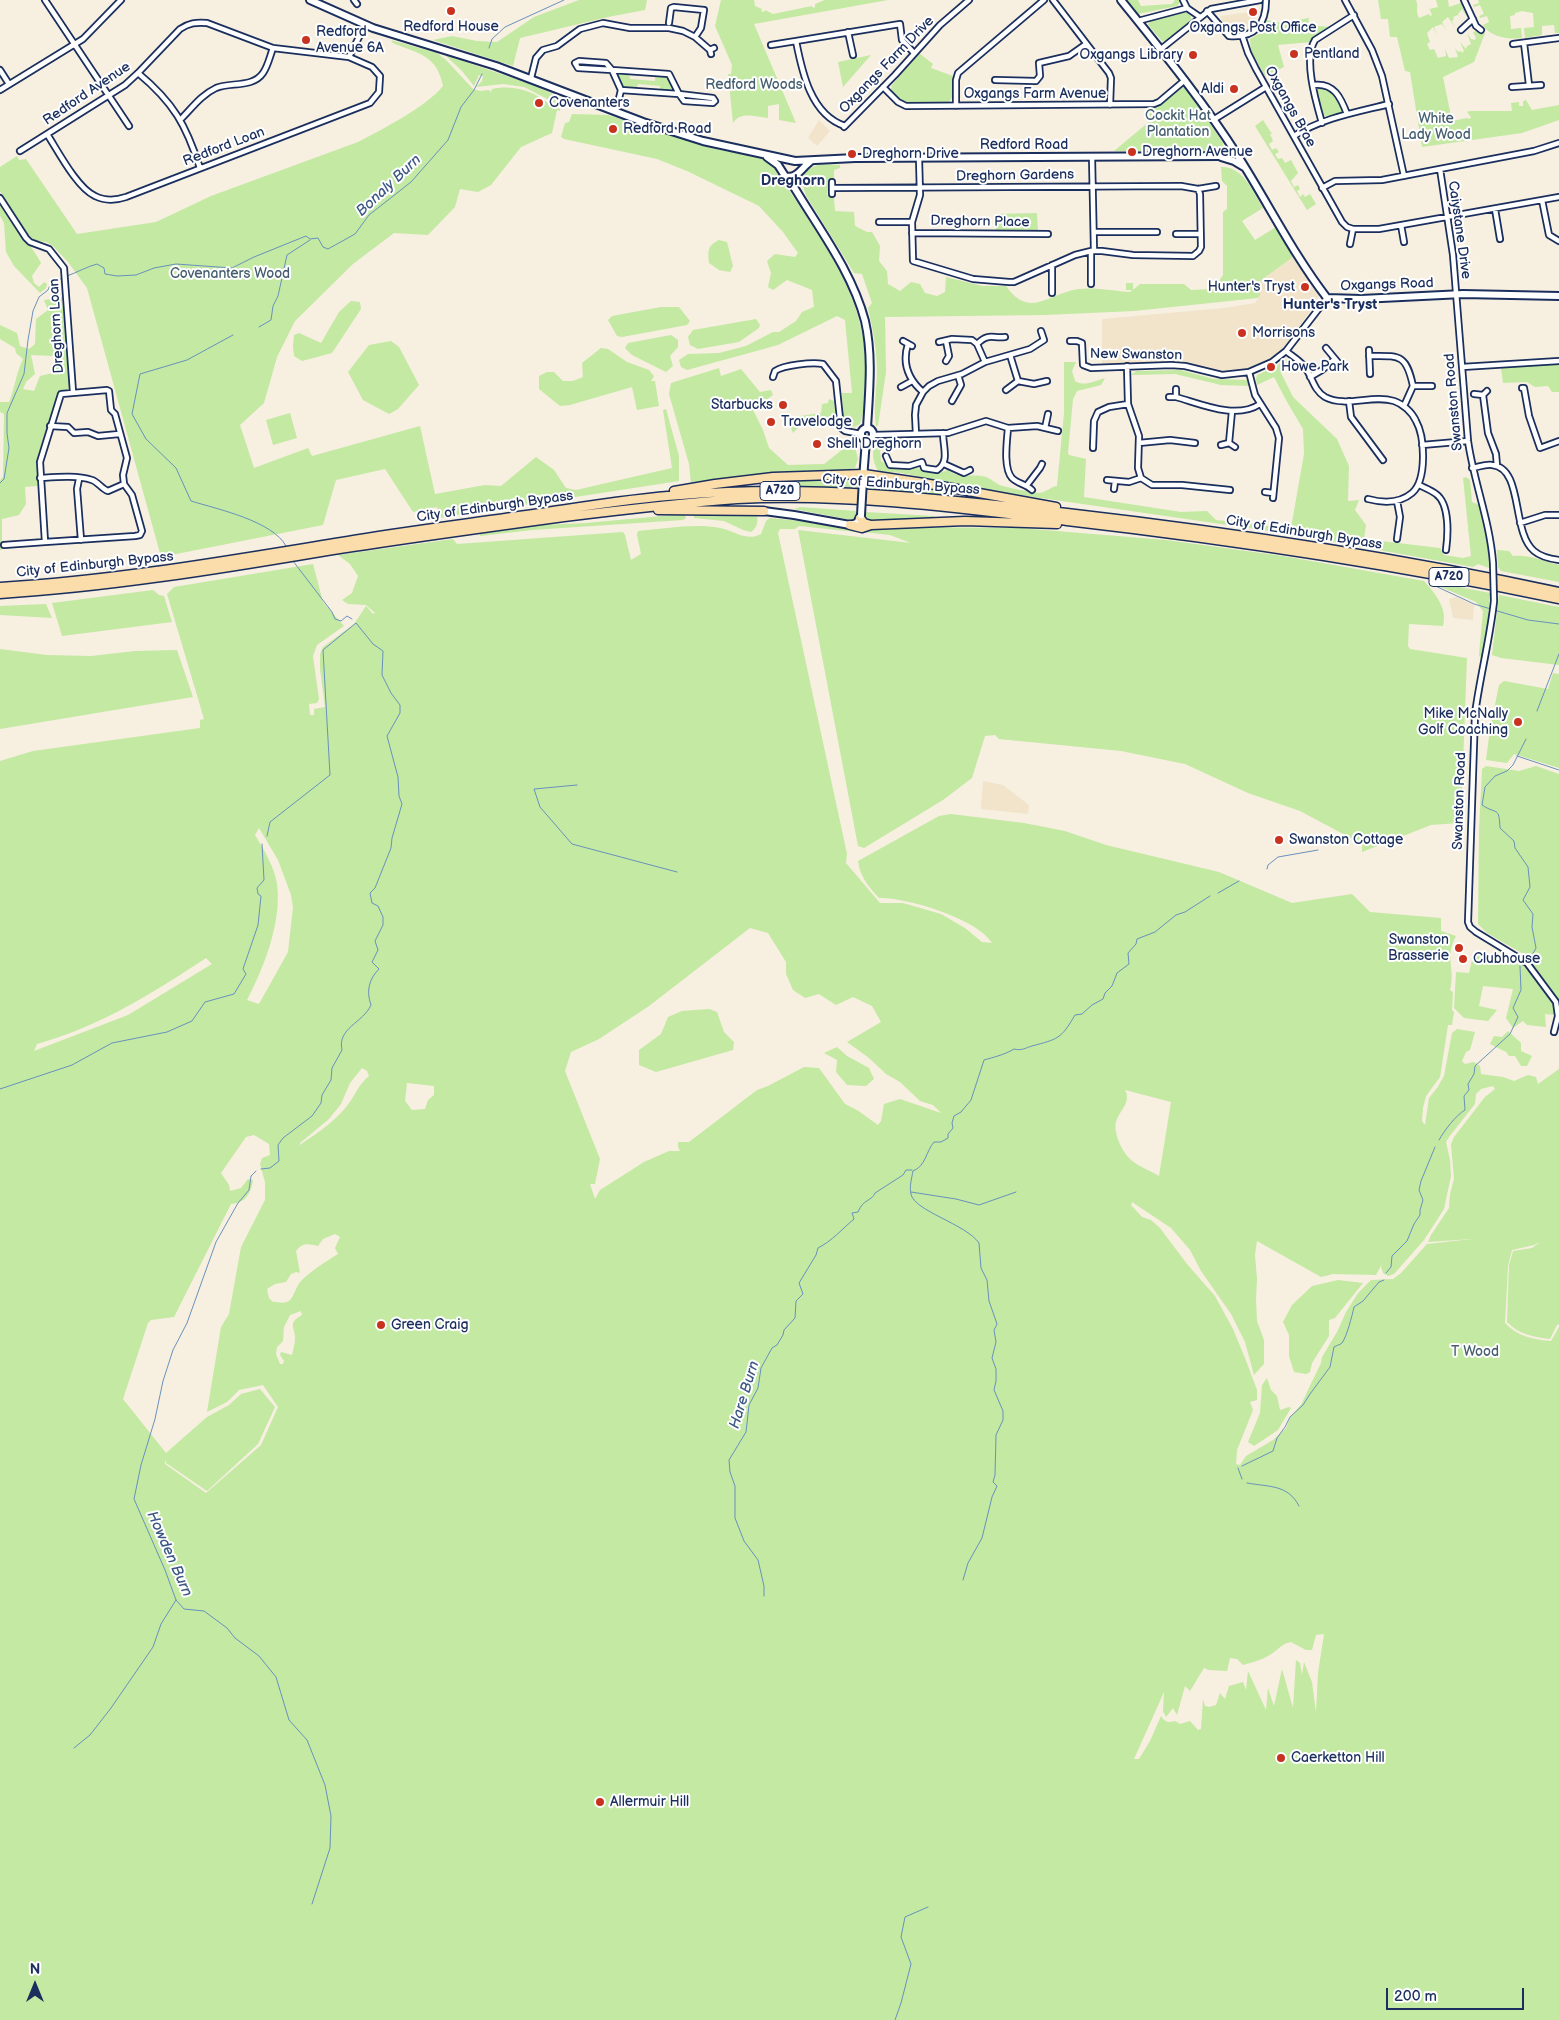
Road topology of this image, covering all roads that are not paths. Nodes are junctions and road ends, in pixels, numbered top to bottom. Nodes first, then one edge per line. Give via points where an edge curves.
1 (45, 0) edge
2 (121, 0) edge
3 (969, 0) edge
4 (1044, 0) edge
5 (1053, 0) edge
6 (1121, 0) edge
7 (1183, 0) edge
8 (1260, 0) edge
9 (1266, 0) edge
10 (1345, 0) edge
11 (1464, 0) edge
12 (314, 1) edge
13 (1244, 1) edge
14 (1186, 8) junction
15 (1207, 11) junction
16 (1354, 15) junction
17 (1200, 17) junction
18 (1473, 19) junction
19 (1138, 20) junction
20 (670, 23) dead end
21 (906, 23) dead end
22 (900, 24) junction
23 (365, 25) junction
24 (1461, 30) dead end
25 (1481, 30) dead end
26 (848, 32) junction
27 (1242, 35) junction
28 (695, 37) junction
29 (1559, 38) edge
30 (796, 41) junction
31 (1524, 43) junction
32 (1086, 44) junction
33 (1514, 44) dead end
34 (74, 45) junction
35 (771, 45) dead end
36 (273, 48) junction
37 (1161, 49) junction
38 (711, 51) dead end
39 (914, 53) junction
40 (853, 55) dead end
41 (349, 57) junction
42 (0, 70) edge
43 (612, 70) junction
44 (138, 73) junction
45 (531, 78) junction
46 (995, 80) dead end
47 (1185, 80) junction
48 (9, 84) junction
49 (1313, 84) junction
50 (1541, 85) dead end
51 (1529, 86) junction
52 (883, 87) junction
53 (1266, 87) junction
54 (1512, 88) dead end
55 (0, 90) edge
56 (621, 90) junction
57 (679, 94) junction
58 (108, 96) junction
59 (1389, 104) junction
60 (1110, 105) junction
61 (956, 106) junction
62 (616, 111) junction
63 (1347, 114) junction
64 (181, 119) junction
65 (1214, 120) junction
66 (1322, 123) junction
67 (128, 126) dead end
68 (47, 134) junction
69 (1294, 136) junction
70 (1559, 143) edge
71 (1229, 144) junction
72 (20, 151) dead end
73 (1237, 154) junction
74 (764, 155) junction
75 (1218, 156) junction
76 (1092, 157) junction
77 (918, 158) junction
78 (787, 160) junction
79 (795, 161) junction
80 (811, 161) junction
81 (200, 168) junction
82 (781, 169) junction
83 (1246, 169) junction
84 (1440, 169) junction
85 (797, 174) junction
86 (1404, 176) junction
87 (788, 177) junction
88 (832, 182) dead end
89 (1093, 186) junction
90 (1216, 186) dead end
91 (832, 188) junction
92 (920, 188) junction
93 (1322, 188) junction
94 (1198, 189) junction
95 (832, 194) dead end
96 (799, 196) junction
97 (1559, 197) edge
98 (0, 198) edge
99 (1542, 200) junction
100 (1495, 208) junction
101 (1448, 217) junction
102 (879, 222) dead end
103 (912, 222) junction
104 (1401, 225) junction
105 (1353, 228) junction
106 (1094, 232) junction
107 (1156, 232) dead end
108 (912, 233) junction
109 (1048, 234) dead end
110 (1176, 234) dead end
111 (1200, 234) junction
112 (1500, 239) dead end
113 (1559, 241) edge
114 (1404, 242) dead end
115 (1350, 244) dead end
116 (1093, 251) junction
117 (1052, 265) junction
118 (1091, 284) dead end
119 (1052, 293) dead end
120 (1456, 294) junction
121 (1559, 296) edge
122 (1327, 298) junction
123 (1042, 331) dead end
124 (1005, 337) dead end
125 (1088, 339) dead end
126 (903, 341) dead end
127 (946, 341) junction
128 (1070, 341) dead end
129 (940, 342) dead end
130 (1082, 343) junction
131 (977, 344) junction
132 (1326, 348) dead end
133 (1369, 350) dead end
134 (1286, 351) junction
135 (1010, 355) junction
136 (1369, 356) junction
137 (1335, 359) junction
138 (946, 361) dead end
139 (1559, 361) edge
140 (780, 362) dead end
141 (984, 362) junction
142 (1127, 366) junction
143 (1341, 366) dead end
144 (1462, 367) junction
145 (781, 368) junction
146 (1249, 372) junction
147 (1370, 374) dead end
148 (958, 375) junction
149 (1310, 376) junction
150 (773, 377) dead end
151 (912, 381) junction
152 (1018, 381) junction
153 (1047, 381) dead end
154 (1413, 386) junction
155 (1432, 386) dead end
156 (901, 388) dead end
157 (1522, 388) dead end
158 (1176, 389) dead end
159 (1006, 390) dead end
160 (73, 392) junction
161 (923, 392) junction
162 (1474, 394) dead end
163 (1169, 397) dead end
164 (1176, 397) junction
165 (952, 400) dead end
166 (1349, 401) junction
167 (1128, 404) junction
168 (1260, 404) junction
169 (1404, 406) junction
170 (1232, 410) junction
171 (1048, 414) dead end
172 (50, 426) junction
173 (867, 428) junction
174 (1008, 428) junction
175 (1046, 428) junction
176 (1058, 431) dead end
177 (119, 434) junction
178 (861, 434) junction
179 (916, 434) junction
180 (943, 434) junction
181 (873, 435) junction
182 (1189, 435) dead end
183 (866, 440) junction
184 (1468, 441) junction
185 (1559, 441) edge
186 (1188, 442) junction
187 (1139, 443) junction
188 (1195, 443) dead end
189 (1229, 443) junction
190 (1422, 445) junction
191 (1221, 446) dead end
192 (1235, 447) dead end
193 (1093, 448) dead end
194 (1540, 448) junction
195 (1378, 453) junction
196 (1543, 455) dead end
197 (886, 456) dead end
198 (1373, 458) dead end
199 (1383, 460) dead end
200 (944, 464) junction
201 (1042, 464) dead end
202 (1497, 466) junction
203 (1472, 468) junction
204 (970, 470) dead end
205 (863, 477) junction
206 (40, 478) junction
207 (1012, 478) junction
208 (1141, 478) junction
209 (79, 479) junction
210 (1107, 480) dead end
211 (1115, 481) junction
212 (1006, 482) dead end
213 (124, 484) junction
214 (1027, 485) junction
215 (1419, 485) junction
216 (1114, 489) dead end
217 (1032, 490) dead end
218 (1230, 490) dead end
219 (1265, 492) dead end
220 (1368, 499) dead end
221 (1397, 501) junction
222 (591, 506) junction
223 (764, 511) joint
224 (1559, 515) edge
225 (578, 516) junction
226 (860, 517) junction
227 (1520, 523) junction
228 (850, 525) junction
229 (871, 525) junction
230 (1138, 525) junction
231 (1391, 533) dead end
232 (81, 540) junction
233 (45, 542) junction
234 (4, 545) dead end
235 (1446, 550) dead end
236 (1559, 560) edge
237 (0, 587) edge
238 (1559, 592) edge
239 (0, 594) edge
240 (1559, 599) edge
241 (1554, 1032) dead end

1 - 34 street
2 - 34 street
3 - 39 street, Oxgangs Farm Drive
4 - 61 street via 958,73
5 - 32 street
6 - 19 main road, Oxgangs Road
7 - 14 street
8 - 13 street
9 - 27 street via 1259,29
10 - 16 street
11 - 18 street
12 - 23 main road
13 - 15 street
14 - 17 street
14 - 19 street
15 - 17 street
15 - 27 street via 1229,36
16 - 49 street via 1315,40 1311,46
16 - 59 street via 1372,50
17 - 37 street
18 - 24 street
18 - 25 street
19 - 37 main road, Oxgangs Road
20 - 28 street via 671,8 704,10 701,28
21 - 22 street
22 - 26 street
22 - 39 street via 902,40
23 - 41 street
23 - 45 main road
26 - 30 street
26 - 40 street
27 - 53 street, Oxgangs Brae
28 - 38 street
28 - 45 street via 669,28 630,28 612,23 580,28 557,46 539,54
29 - 31 street
30 - 35 street
30 - 52 street, Oxgangs Farm Drive via 801,69 819,107 830,120 844,126
31 - 33 street
31 - 51 street
32 - 46 street via 1069,56 1039,62 1040,76 1036,81
32 - 60 street via 1110,75
34 - 48 street
34 - 58 street
36 - 41 street, Redford Avenue
36 - 44 street, Redford Avenue via 197,22 180,29
36 - 64 street via 258,79 217,88 201,98
37 - 47 main road, Oxgangs Road
39 - 52 street, Oxgangs Farm Drive
41 - 81 street, Redford Loan via 367,64 378,73 380,88 374,100
42 - 48 street
43 - 43 street via 578,68 575,65 579,61 606,63
43 - 56 street
43 - 57 street via 669,74
44 - 58 street, Redford Avenue
44 - 64 street via 162,95
45 - 62 main road
47 - 60 street, Oxgangs Farm Avenue via 1156,104
47 - 65 main road, Oxgangs Road
48 - 55 street
49 - 63 street via 1338,93
49 - 66 street
50 - 51 street
51 - 54 street
52 - 61 street, Oxgangs Farm Avenue via 902,105
53 - 65 street
53 - 69 street, Oxgangs Brae
56 - 57 street
56 - 62 street
57 - 57 street via 713,98 715,101 713,104 684,101
58 - 67 street
58 - 68 street, Redford Avenue
59 - 63 street
59 - 86 street
60 - 61 street, Oxgangs Farm Avenue
62 - 74 main road via 703,141
63 - 66 street
64 - 81 street
65 - 71 main road, Oxgangs Road
66 - 69 street
68 - 72 street, Redford Avenue
68 - 81 street, Redford Loan via 81,184 101,198 126,197
69 - 93 street, Oxgangs Brae
70 - 84 street via 1539,150
71 - 73 main road, Oxgangs Road
71 - 75 main road via 1226,152
73 - 75 main road, Redford Road
73 - 83 main road, Oxgangs Road
74 - 78 main road
74 - 82 main road
75 - 76 main road, Redford Road
75 - 83 main road
76 - 77 main road, Redford Road
76 - 89 street
77 - 80 main road, Redford Road
77 - 92 street
78 - 79 main road
78 - 82 main road
79 - 80 main road, Redford Road
79 - 85 main road via 799,168
80 - 85 main road
82 - 87 main road
83 - 122 main road, Oxgangs Road
84 - 86 street
84 - 101 street, Caiystane Drive
85 - 87 main road
85 - 96 main road
86 - 93 street via 1337,181
87 - 96 main road
88 - 91 street
89 - 92 street, Dreghorn Gardens
89 - 94 street, Dreghorn Gardens via 1187,186
89 - 106 street
90 - 94 street
91 - 92 street, Dreghorn Gardens
91 - 95 street
92 - 103 street
93 - 105 street, Oxgangs Brae via 1342,222
94 - 111 street
96 - 173 main road via 846,271 865,323 870,364
97 - 99 street
98 - 160 street, Dreghorn Loan via 26,238 52,251 65,271
99 - 100 street
99 - 113 street via 1549,235
100 - 101 street
100 - 112 street
101 - 104 street
101 - 120 street, Caiystane Drive
102 - 103 street
103 - 108 street
104 - 105 street
104 - 114 street
105 - 115 street
106 - 107 street
106 - 116 street
108 - 109 street, Dreghorn Place
108 - 117 street via 914,262 973,280 1014,282
110 - 111 street
111 - 116 street via 1200,247 1193,256
116 - 117 street
116 - 118 street
117 - 119 street
120 - 121 main road, Oxgangs Road
120 - 122 main road, Oxgangs Road
120 - 144 street, Swanston Road
122 - 134 street, New Swanston
123 - 135 street via 1044,340 1030,349
124 - 131 street via 987,337
125 - 130 street, New Swanston
126 - 151 street via 910,345 905,361
127 - 129 street
127 - 131 street via 969,339
127 - 138 street via 949,356
128 - 130 street, New Swanston
130 - 142 street, New Swanston via 1083,365 1093,368
131 - 141 street
132 - 137 street
133 - 136 street
134 - 146 street, New Swanston via 1272,362
134 - 149 street via 1305,367
135 - 141 street
135 - 152 street
136 - 147 street
136 - 154 street via 1402,359
137 - 143 street
137 - 149 street
139 - 144 street
140 - 145 street
141 - 148 street
142 - 146 street, New Swanston via 1179,365 1222,375
142 - 167 street
144 - 184 street, Swanston Road
145 - 150 street
145 - 178 street via 818,363 826,366 837,385 841,428
146 - 168 street
148 - 161 street via 935,382
148 - 165 street via 961,386
149 - 166 street via 1315,387 1326,397
151 - 156 street
151 - 161 street
152 - 153 street via 1034,384
152 - 159 street
154 - 155 street
154 - 169 street
157 - 194 street
158 - 164 street
160 - 172 street via 61,394
160 - 177 street via 109,391
161 - 179 street via 915,409
162 - 202 street via 1485,393 1488,433
163 - 164 street
164 - 170 street
166 - 169 street via 1384,399
166 - 195 street via 1351,417
167 - 187 street
167 - 193 street via 1096,411
168 - 170 street via 1248,410
168 - 219 street via 1279,438 1273,496
169 - 190 street via 1418,423
170 - 189 street
171 - 175 street
172 - 177 street via 68,427 74,433 88,432 98,436
172 - 206 street via 41,456
173 - 178 main road
173 - 181 main road
174 - 175 street
174 - 180 street via 986,421
174 - 207 street via 1006,465
175 - 176 street
177 - 213 street via 127,458
178 - 183 main road
179 - 180 street
179 - 181 street
180 - 200 street
181 - 183 main road
182 - 186 street
183 - 205 main road
184 - 190 street
184 - 203 street, Swanston Road
185 - 194 street
186 - 187 street
186 - 188 street
187 - 208 street
189 - 191 street
189 - 192 street
190 - 215 street via 1423,469
194 - 196 street
195 - 198 street
195 - 199 street
197 - 200 street via 890,465 909,466 922,462 924,468 934,471
200 - 204 street via 964,473
201 - 214 street
202 - 203 street
202 - 227 street via 1511,481
203 - 241 street, Swanston Road, bridge via 1488,521 1494,601 1475,714 1468,922 1476,932 1526,964 1556,1002 1558,1016
205 - 222 highway via 773,477
205 - 226 main road, bridge
205 - 230 highway via 924,483
206 - 209 street via 71,476
206 - 233 street
207 - 212 street
207 - 214 street
208 - 211 street via 1129,482
208 - 218 street via 1152,485 1182,485 1222,493
209 - 213 street via 95,481 108,491
209 - 232 street
210 - 211 street
211 - 216 street
213 - 232 street via 132,496 140,534
214 - 217 street
215 - 221 street via 1414,492
215 - 235 street via 1436,494 1444,504
220 - 221 street via 1378,504
221 - 231 street via 1400,517 1397,537
222 - 230 highway, City of Edinburgh Bypass / A720 via 680,495 802,492 998,505
222 - 237 highway, City of Edinburgh Bypass / A720 via 154,572
223 - 225 highway via 683,510
223 - 228 main road
224 - 227 street via 1545,515
225 - 230 highway, City of Edinburgh Bypass / A720 via 694,502 796,499 853,500
225 - 239 highway, City of Edinburgh Bypass / A720 via 393,541 158,579
226 - 228 main road via 857,523
226 - 229 highway
227 - 236 street via 1533,551
228 - 229 highway via 862,528
229 - 230 highway via 965,521
230 - 238 highway, City of Edinburgh Bypass / A720 via 1354,553
230 - 240 highway, City of Edinburgh Bypass / A720 via 1367,562
232 - 233 street
233 - 234 street

